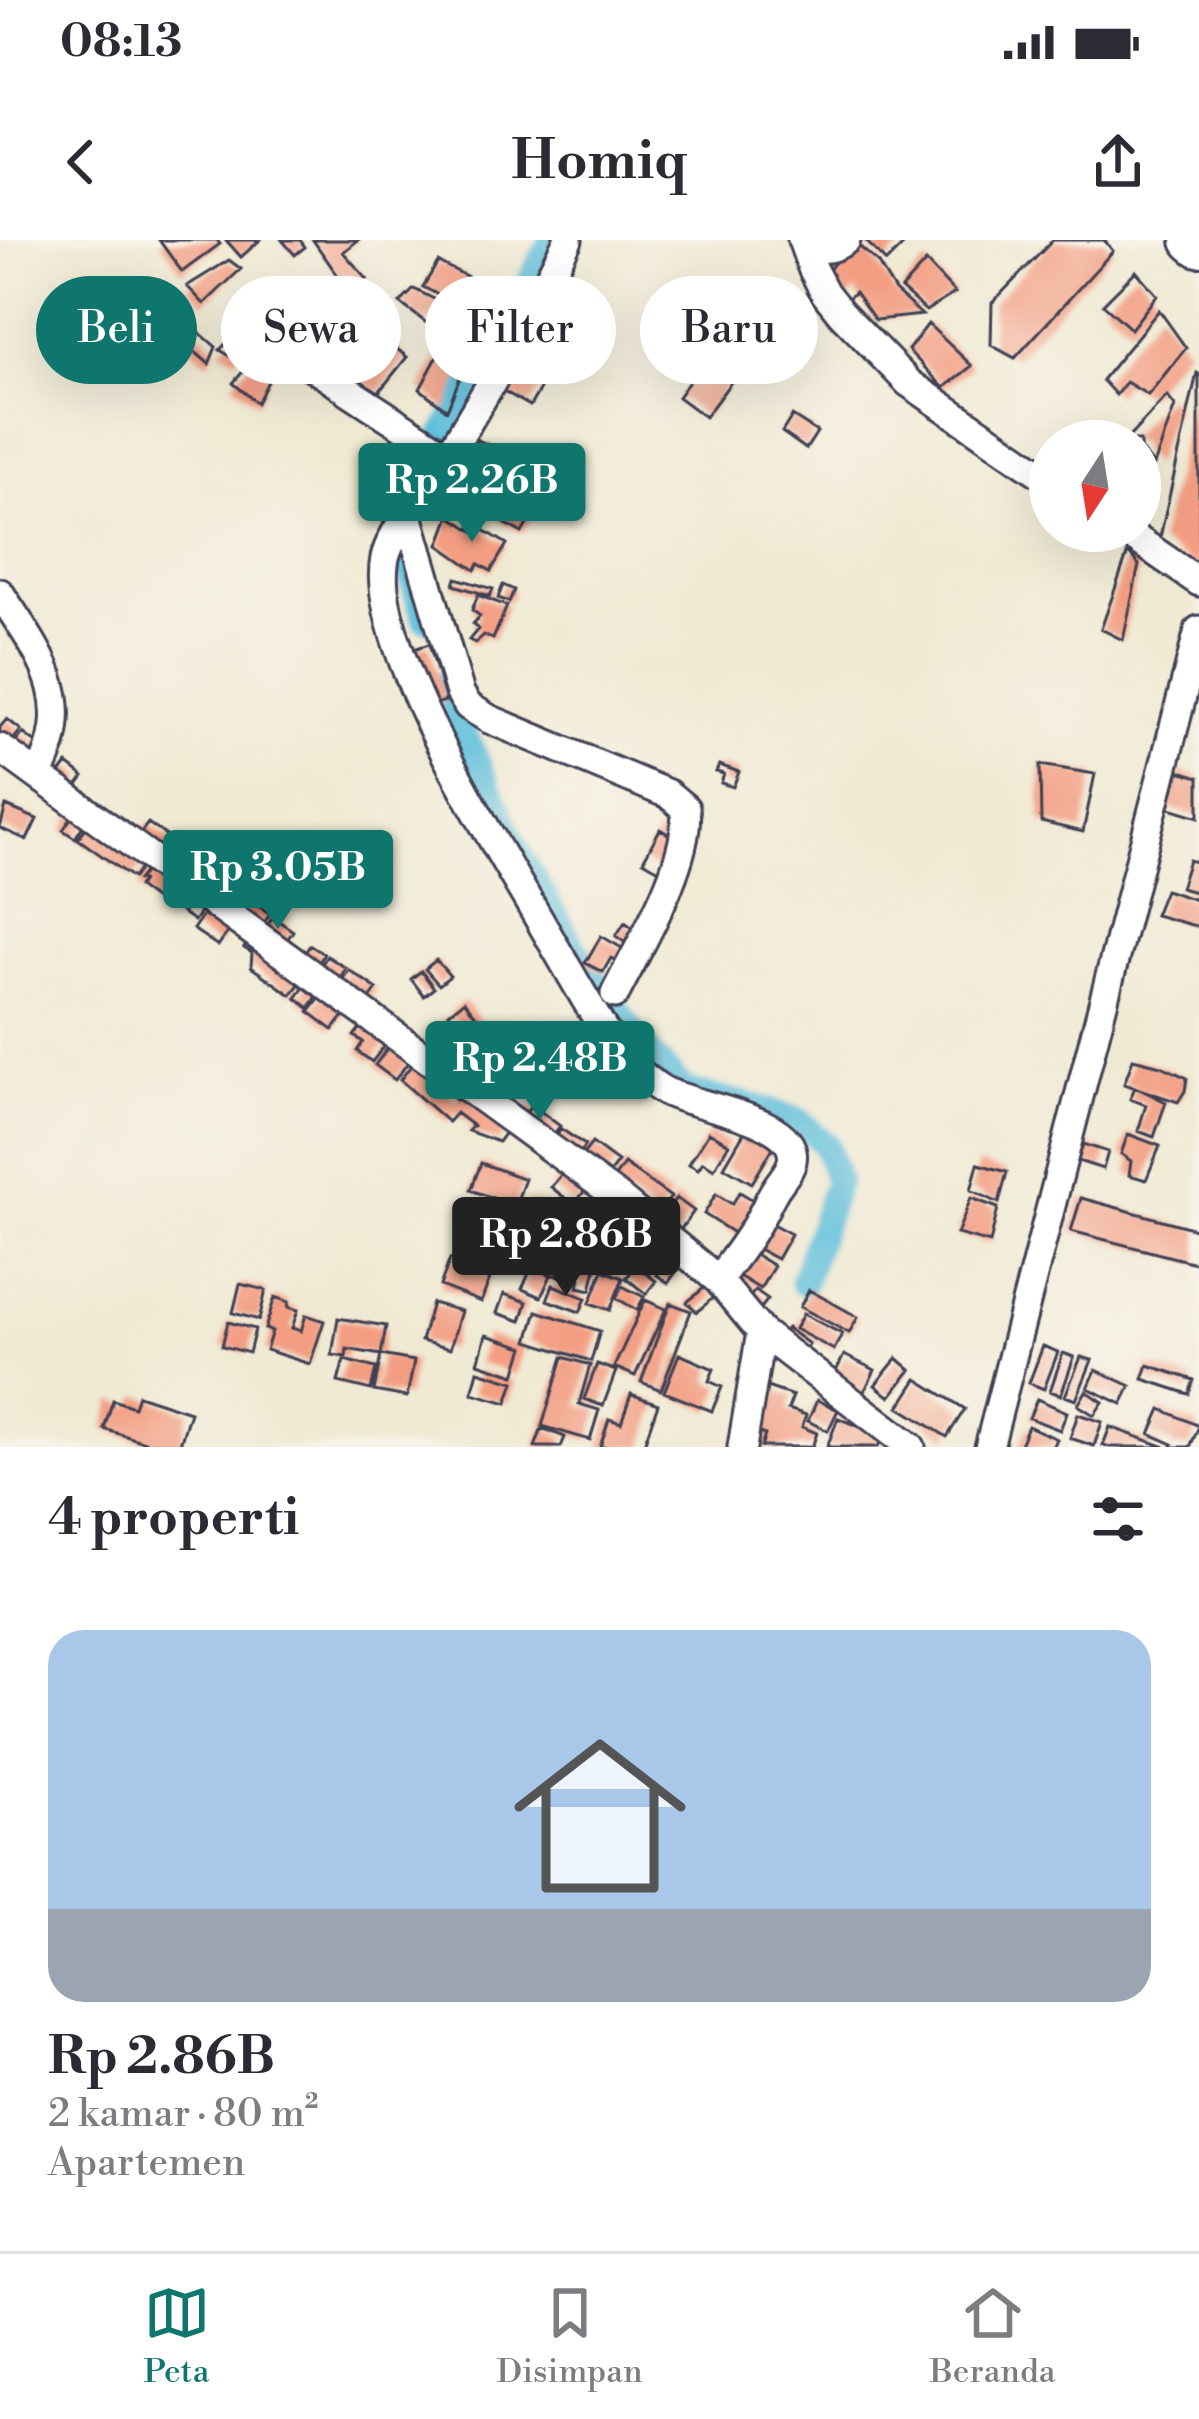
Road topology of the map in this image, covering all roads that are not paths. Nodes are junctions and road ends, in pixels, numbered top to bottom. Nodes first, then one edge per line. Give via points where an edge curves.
1 (804, 240) edge
2 (846, 240) edge
3 (563, 241) edge
4 (338, 384) edge
5 (439, 451) junction
6 (1029, 466) edge
7 (403, 523) junction
8 (1155, 552) edge
9 (1199, 582) edge
10 (0, 593) edge
11 (1199, 630) edge
12 (0, 748) edge
13 (39, 775) junction
14 (608, 1035) junction
15 (718, 1280) junction
16 (761, 1332) junction
17 (742, 1447) edge
18 (911, 1447) edge
19 (989, 1447) edge

1 - 2 street via 826,249
1 - 6 street via 825,292 909,383
3 - 5 street via 518,338
4 - 5 street
5 - 7 street
7 - 14 street via 383,577 416,693
7 - 14 street via 468,706 685,808 673,874 615,994 635,963
8 - 9 street
10 - 13 street via 54,688 54,737
11 - 19 street
12 - 13 street
13 - 15 street via 619,1198
14 - 15 street via 663,1091 769,1125 789,1143 792,1163
15 - 16 street
16 - 17 street
16 - 18 street

